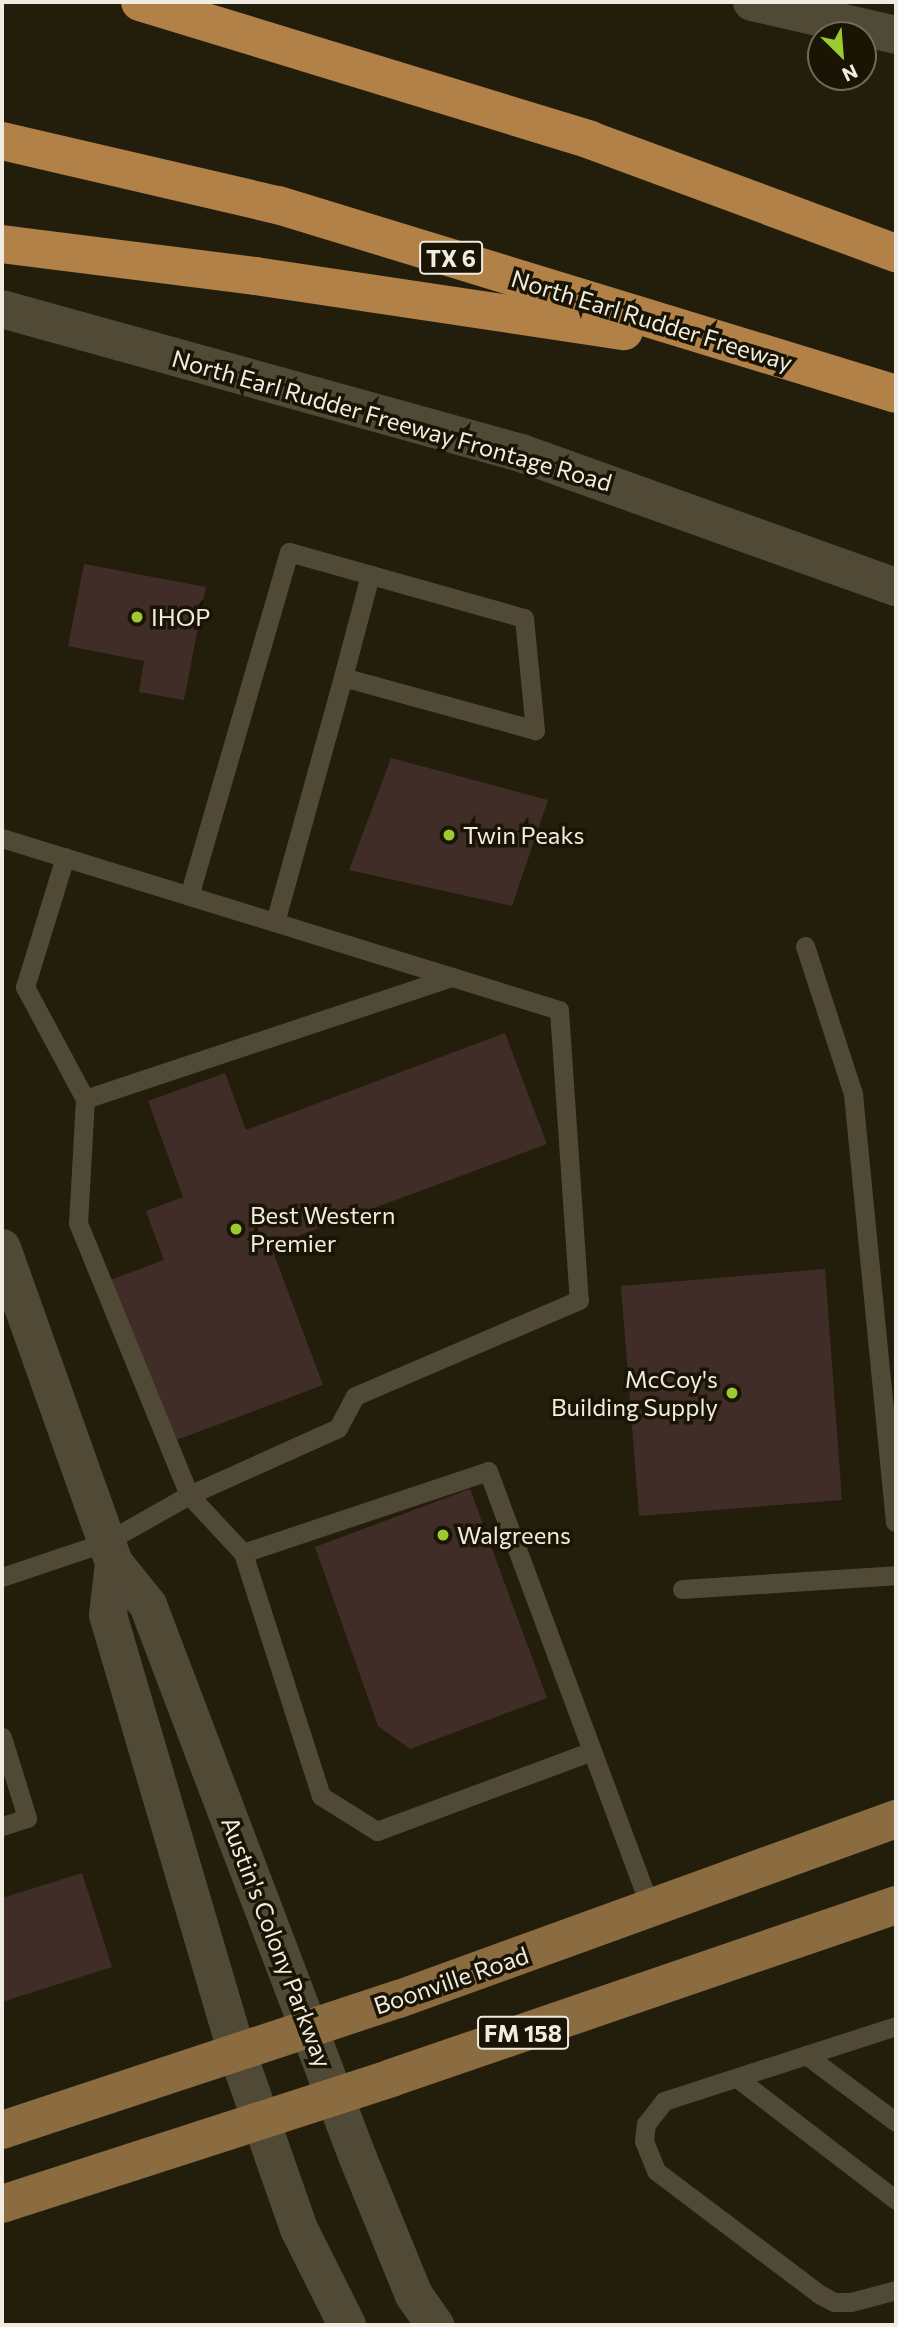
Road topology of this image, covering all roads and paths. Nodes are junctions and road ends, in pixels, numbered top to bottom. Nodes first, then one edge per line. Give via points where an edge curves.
1 (141, 2) edge
2 (752, 2) edge
3 (896, 35) edge
4 (2, 141) edge
5 (2, 244) edge
6 (896, 253) edge
7 (2, 309) edge
8 (752, 350) junction
9 (896, 394) edge
10 (370, 575) junction
11 (896, 587) edge
12 (343, 677) junction
13 (2, 838) edge
14 (65, 857) junction
15 (189, 895) junction
16 (275, 922) junction
17 (804, 946) dead end
18 (452, 977) junction
19 (85, 1099) junction
20 (2, 1248) edge
21 (189, 1495) junction
22 (896, 1529) edge
23 (110, 1553) junction
24 (243, 1553) junction
25 (896, 1575) edge
26 (2, 1577) edge
27 (682, 1589) dead end
28 (2, 1737) edge
29 (592, 1751) junction
30 (896, 1819) edge
31 (2, 1826) edge
32 (896, 1905) edge
33 (651, 1909) junction
34 (896, 2026) edge
35 (309, 2029) junction
36 (236, 2049) junction
37 (806, 2055) junction
38 (737, 2078) junction
39 (335, 2096) junction
40 (261, 2120) junction
41 (896, 2122) edge
42 (2, 2130) edge
43 (896, 2200) edge
44 (2, 2204) edge
45 (896, 2290) edge
46 (347, 2325) edge
47 (435, 2325) edge

1 - 6 highway via 590,140
2 - 3 street
4 - 8 highway, North Earl Rudder Freeway / TX 6 via 278,205
5 - 8 highway via 255,276
7 - 11 street, North Earl Rudder Freeway Frontage Road via 521,453
8 - 9 highway, North Earl Rudder Freeway / TX 6
10 - 12 lane
10 - 12 lane via 524,618 535,730
10 - 15 lane via 289,552
12 - 16 lane
13 - 14 lane
14 - 15 lane
14 - 19 lane via 25,988
15 - 16 lane
16 - 18 lane
17 - 22 lane via 853,1094
18 - 19 lane
18 - 21 lane via 559,1010 579,1300 355,1396 338,1428
19 - 21 lane via 78,1223
20 - 23 street, Austin's Colony Parkway
21 - 23 lane
21 - 24 lane
23 - 26 lane
23 - 35 street, Austin's Colony Parkway via 148,1605
23 - 36 street, Austin's Colony Parkway via 108,1615
24 - 29 lane via 321,1796 377,1831
24 - 29 lane via 488,1471
25 - 27 lane
28 - 31 lane via 27,1818
29 - 33 lane
30 - 33 main road, Boonville Road
32 - 39 main road, FM 158
33 - 35 main road, Boonville Road
34 - 37 lane
35 - 36 main road, Boonville Road
35 - 39 street, Austin's Colony Parkway
36 - 40 street, Austin's Colony Parkway
36 - 42 main road, Boonville Road
37 - 38 lane
37 - 41 lane
38 - 43 lane
38 - 45 lane via 664,2101 646,2124 644,2141 656,2171 834,2302
39 - 40 main road, FM 158
39 - 47 street, Austin's Colony Parkway via 414,2295
40 - 44 main road, FM 158
40 - 46 street, Austin's Colony Parkway via 299,2229

